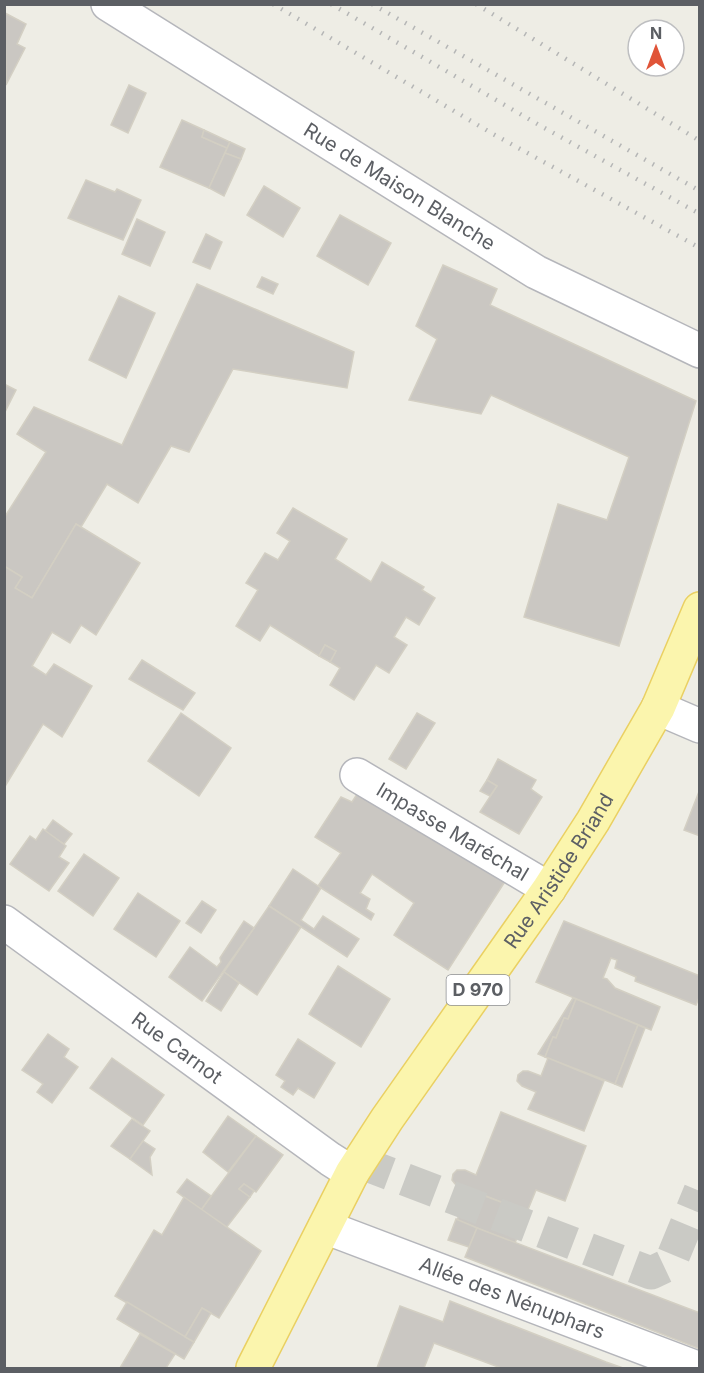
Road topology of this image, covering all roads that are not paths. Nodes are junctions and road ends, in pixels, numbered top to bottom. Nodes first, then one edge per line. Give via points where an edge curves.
1 (108, 4) edge
2 (699, 351) edge
3 (699, 609) edge
4 (658, 708) junction
5 (699, 726) edge
6 (357, 775) dead end
7 (549, 889) junction
8 (4, 922) edge
9 (352, 1173) junction
10 (325, 1227) junction
11 (254, 1368) edge
12 (697, 1368) edge

1 - 2 street, Rue de Maison Blanche via 536,272
3 - 4 main road, Rue Aristide Briand / D 970
4 - 5 street
4 - 7 main road, Rue Aristide Briand / D 970
6 - 7 street, Impasse Maréchal
7 - 9 main road, Rue Aristide Briand / D 970
8 - 9 street, Rue Carnot
9 - 10 main road, Rue Aristide Briand / D 970
10 - 11 main road, Rue Aristide Briand / D 970
10 - 12 street, Allée des Nénuphars

